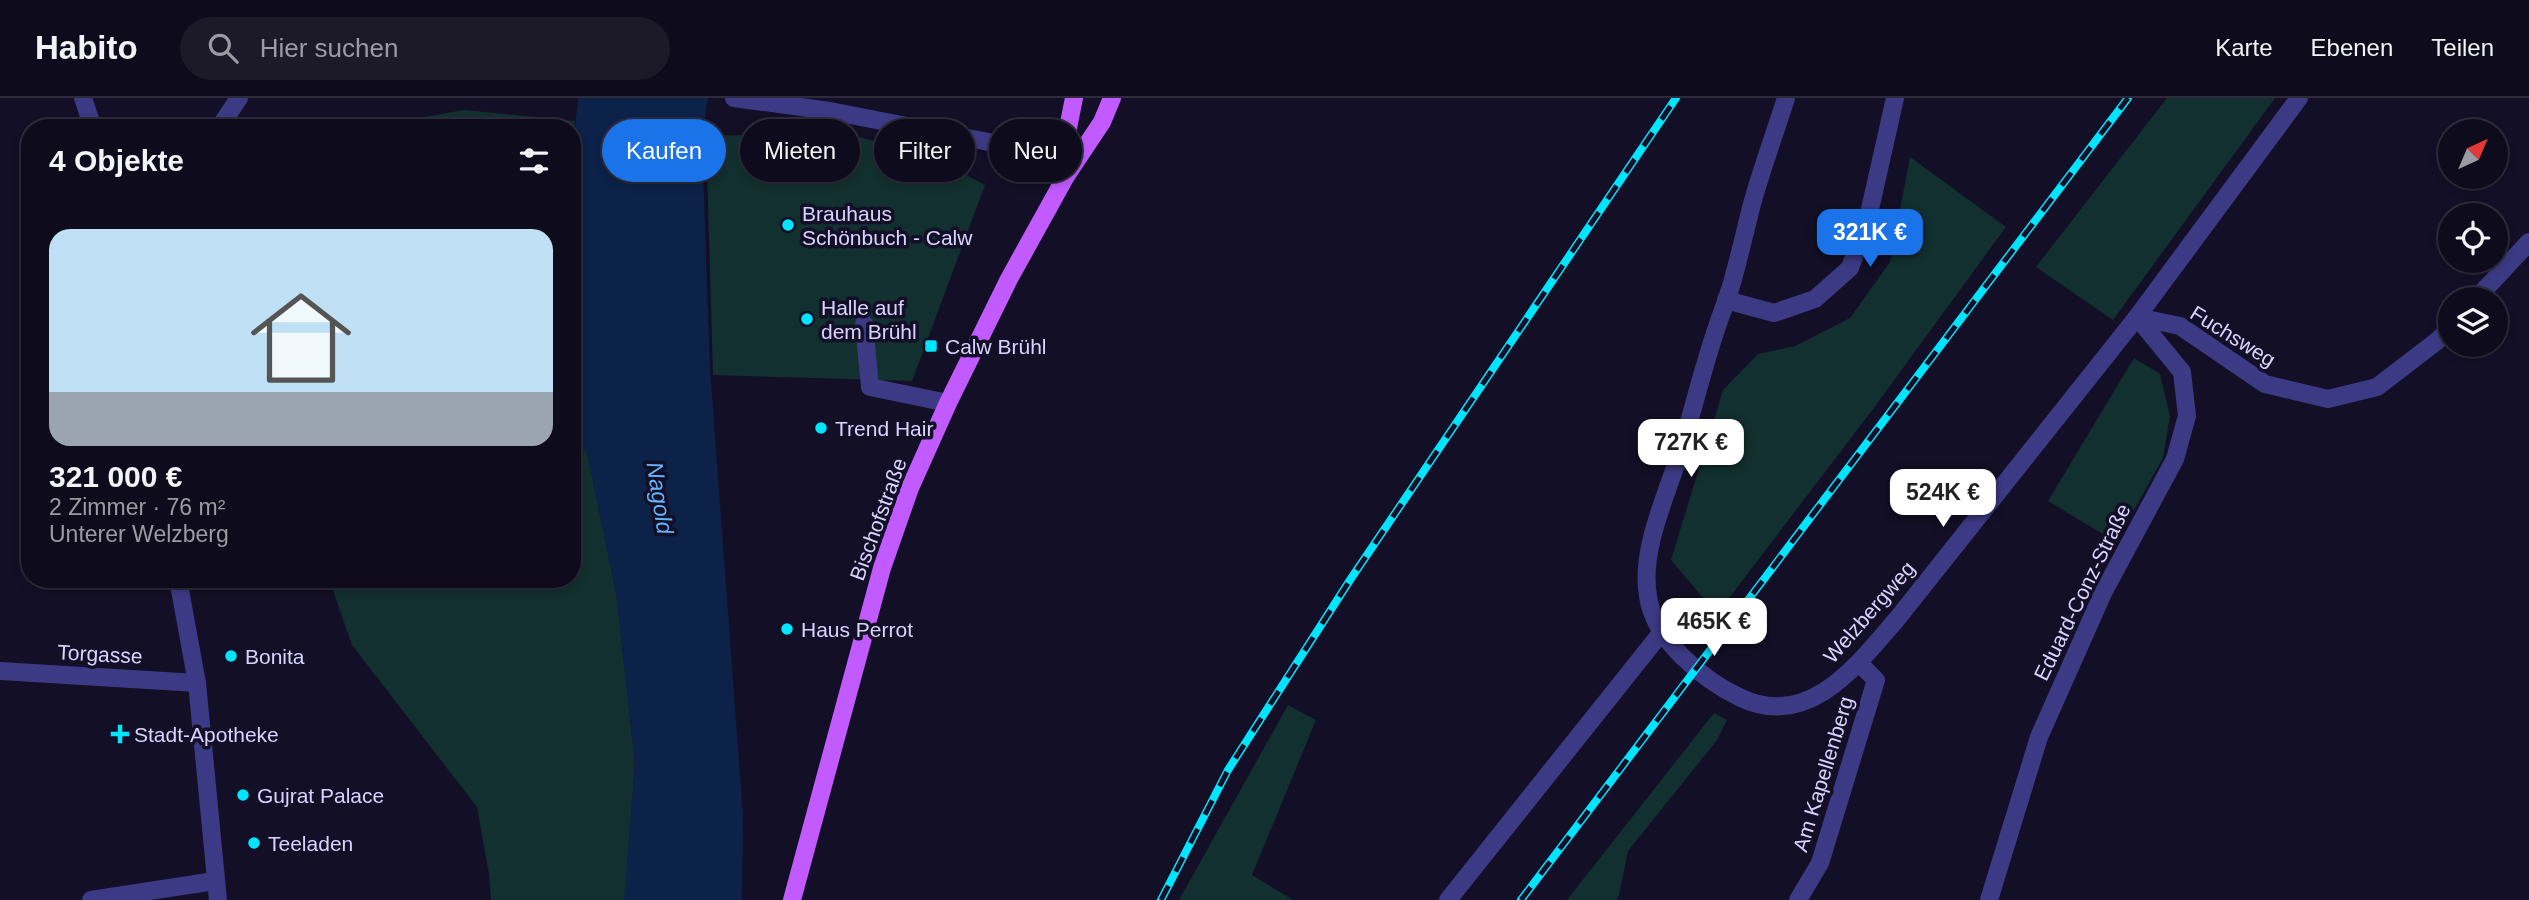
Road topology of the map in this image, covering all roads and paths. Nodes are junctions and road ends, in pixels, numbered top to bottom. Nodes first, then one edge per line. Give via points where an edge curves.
1 (83, 98) edge
2 (239, 98) edge
3 (735, 98) edge
4 (1074, 98) edge
5 (1112, 98) edge
6 (1786, 98) edge
7 (1895, 98) edge
8 (2299, 98) edge
9 (90, 119) edge
10 (225, 119) edge
11 (1070, 119) edge
12 (989, 142) edge
13 (1082, 154) edge
14 (1063, 182) edge
15 (2529, 242) edge
16 (2487, 287) edge
17 (1726, 300) junction
18 (2137, 317) junction
19 (864, 324) dead end
20 (2438, 340) edge
21 (948, 403) junction
22 (180, 588) edge
23 (1661, 633) junction
24 (1859, 663) junction
25 (0, 671) edge
26 (197, 683) junction
27 (215, 881) junction
28 (91, 900) edge
29 (218, 900) edge
30 (792, 900) edge
31 (1448, 900) edge
32 (1798, 900) edge
33 (1989, 900) edge

1 - 9 street
2 - 10 street
3 - 12 street
4 - 11 main road, Bischofstraße
5 - 13 main road, Bischofstraße
6 - 17 street, Welzbergweg
7 - 17 street via 1868,218 1850,268 1815,299 1774,313
8 - 18 street, Welzbergweg
14 - 21 main road, Bischofstraße
15 - 16 street
17 - 23 street, Welzbergweg via 1654,530 1647,594
18 - 20 street, Fuchsweg via 2180,326 2265,384 2328,399 2377,387
18 - 24 street, Welzbergweg
18 - 33 street, Eduard-Conz-Straße via 2182,372 2187,416 2175,459 2103,593 2039,737
19 - 21 street via 870,387
21 - 30 main road, Bischofstraße via 910,488 883,568
22 - 26 street
23 - 24 street, Welzbergweg via 1720,687 1764,706 1783,708 1823,693
23 - 31 street
24 - 32 street, Am Kapellenberg via 1876,680 1820,863
25 - 26 street, Torgasse
26 - 27 street
27 - 28 street
27 - 29 street

